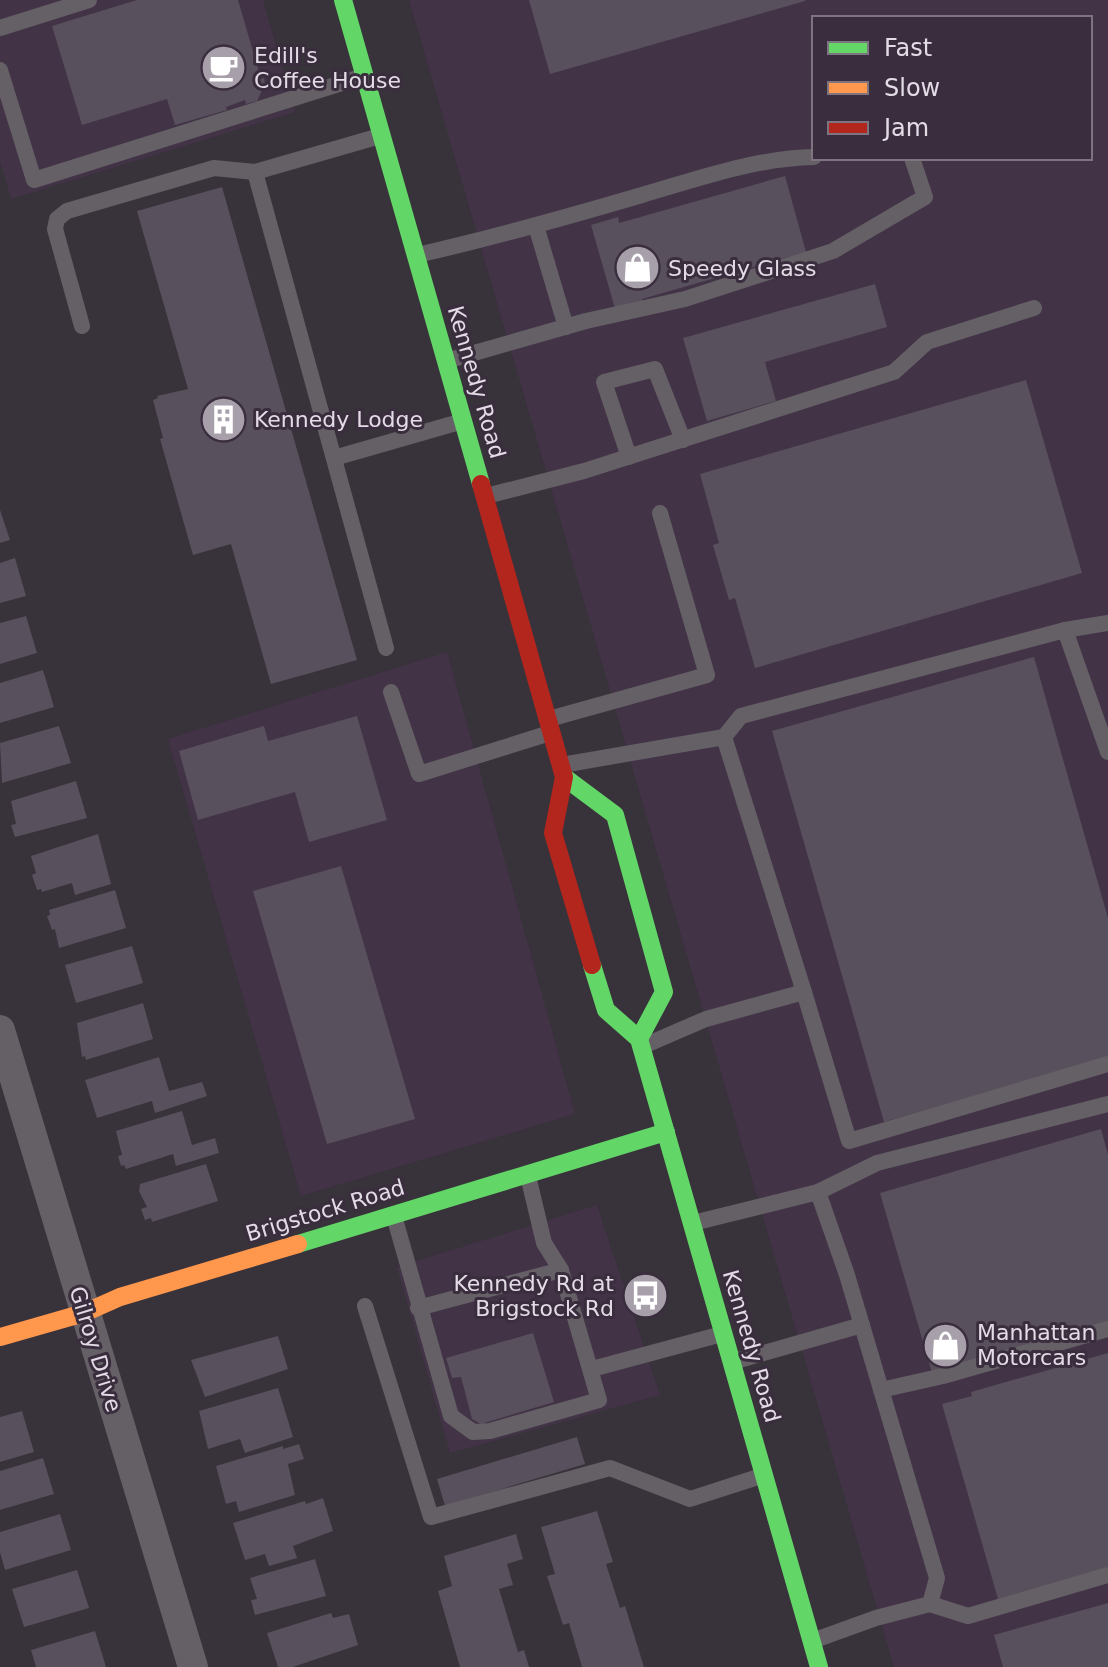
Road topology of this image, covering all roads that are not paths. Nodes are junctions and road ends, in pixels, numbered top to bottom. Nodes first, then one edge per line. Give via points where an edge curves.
1 (89, 0) edge
2 (343, 0) edge
3 (0, 28) edge
4 (0, 70) edge
5 (365, 76) junction
6 (382, 136) junction
7 (812, 157) edge
8 (913, 160) edge
9 (255, 172) junction
10 (536, 226) junction
11 (416, 255) junction
12 (1034, 308) dead end
13 (82, 326) dead end
14 (566, 327) junction
15 (446, 361) junction
16 (463, 421) junction
17 (683, 440) junction
18 (629, 457) junction
19 (334, 458) junction
20 (484, 497) junction
21 (660, 513) dead end
22 (1108, 623) edge
23 (1065, 630) junction
24 (386, 648) dead end
25 (391, 692) dead end
26 (550, 726) junction
27 (724, 737) junction
28 (1108, 752) edge
29 (562, 771) junction
30 (804, 992) junction
31 (0, 1030) edge
32 (640, 1043) junction
33 (1108, 1064) edge
34 (1108, 1104) edge
35 (666, 1132) junction
36 (528, 1176) junction
37 (818, 1192) junction
38 (394, 1215) junction
39 (692, 1224) junction
40 (561, 1270) junction
41 (365, 1306) dead end
42 (418, 1308) junction
43 (84, 1313) junction
44 (862, 1325) junction
45 (1108, 1329) edge
46 (724, 1333) junction
47 (0, 1337) edge
48 (732, 1362) junction
49 (592, 1369) junction
50 (881, 1390) junction
51 (764, 1475) junction
52 (1108, 1575) edge
53 (930, 1604) junction
54 (812, 1642) junction
55 (193, 1667) edge
56 (819, 1667) edge

1 - 3 lane
2 - 5 main road, Kennedy Road
4 - 5 lane via 34,180
5 - 6 main road, Kennedy Road
6 - 9 lane
6 - 11 main road, Kennedy Road
7 - 10 lane via 702,178
8 - 14 lane via 925,197 833,251 685,299
9 - 13 lane via 214,168 67,211 57,219 55,229
9 - 19 lane
10 - 11 lane
10 - 14 lane
11 - 15 main road, Kennedy Road
12 - 17 lane via 927,342 894,372
14 - 15 lane
15 - 16 main road, Kennedy Road
16 - 19 lane
16 - 20 main road, Kennedy Road
17 - 18 lane
17 - 18 lane via 655,369 604,382
18 - 20 lane
19 - 24 lane
20 - 26 main road, Kennedy Road
21 - 26 lane via 707,675
22 - 23 lane
23 - 27 lane via 741,716
23 - 28 lane
25 - 26 lane via 419,774
26 - 29 main road, Kennedy Road
27 - 29 lane
27 - 30 lane
29 - 32 main road, Kennedy Road via 553,833 606,1010
29 - 32 main road via 615,815 664,992
30 - 32 lane
30 - 33 lane via 849,1141
31 - 43 street, Gilroy Drive
32 - 35 main road, Kennedy Road
34 - 37 lane via 877,1163
35 - 36 main road, Brigstock Road
35 - 39 main road, Kennedy Road
36 - 38 main road, Brigstock Road
36 - 40 lane via 544,1243
37 - 39 lane
37 - 44 lane
38 - 42 lane
38 - 43 main road, Brigstock Road via 120,1297
39 - 46 main road, Kennedy Road
40 - 42 lane
40 - 49 lane
41 - 51 lane via 431,1517 610,1468 690,1499
42 - 49 lane via 451,1416 473,1432 599,1400
43 - 47 main road, Brigstock Road
43 - 55 street, Gilroy Drive
44 - 48 lane
44 - 50 lane
45 - 50 lane
46 - 48 main road, Kennedy Road
46 - 49 lane
48 - 51 main road, Kennedy Road
50 - 53 lane via 937,1578
51 - 54 main road, Kennedy Road
52 - 53 lane via 968,1616
53 - 54 lane
54 - 56 main road, Kennedy Road

